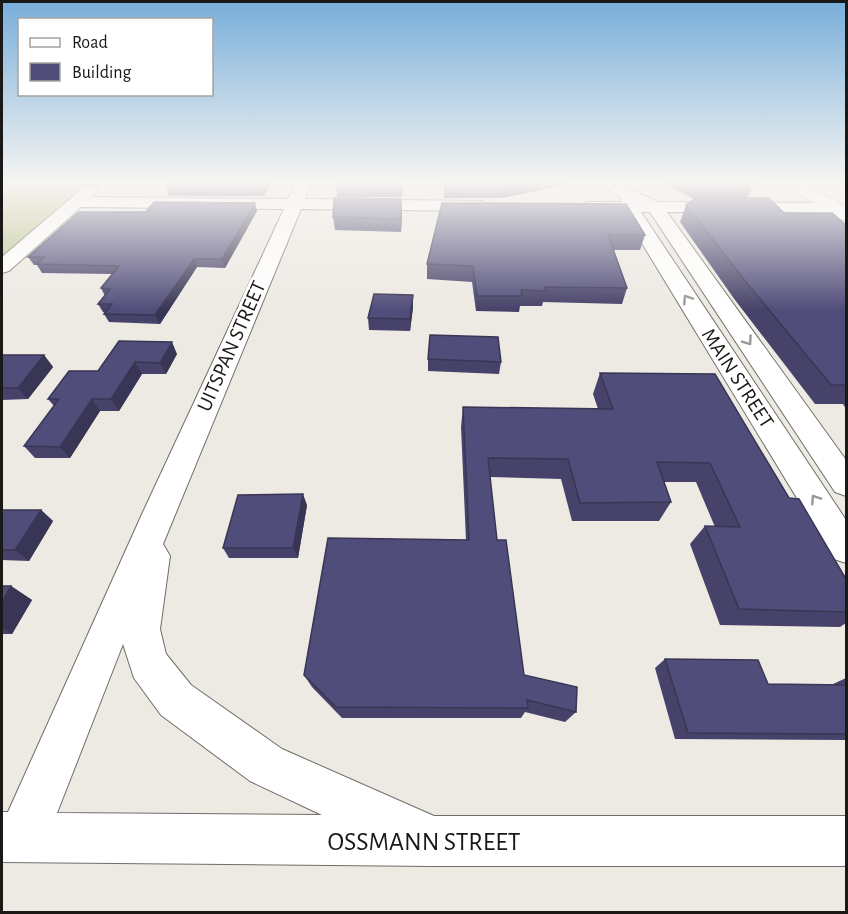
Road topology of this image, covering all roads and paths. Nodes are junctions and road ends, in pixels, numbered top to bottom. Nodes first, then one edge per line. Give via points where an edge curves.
1 (50, 225) edge
2 (286, 225) edge
3 (651, 225) edge
4 (654, 225) edge
5 (2, 267) edge
6 (846, 483) edge
7 (159, 512) junction
8 (846, 548) edge
9 (12, 837) edge
10 (433, 841) junction
11 (846, 841) edge

1 - 5 street
2 - 7 street, UITSPAN STREET
8 -> 3 street, MAIN STREET
4 -> 6 street, MAIN STREET
7 - 9 street, UITSPAN STREET
7 - 10 street, UITSPAN STREET via 140,628 148,664 176,700 266,765
9 - 10 street, OSSMANN STREET
10 - 11 street, OSSMANN STREET

